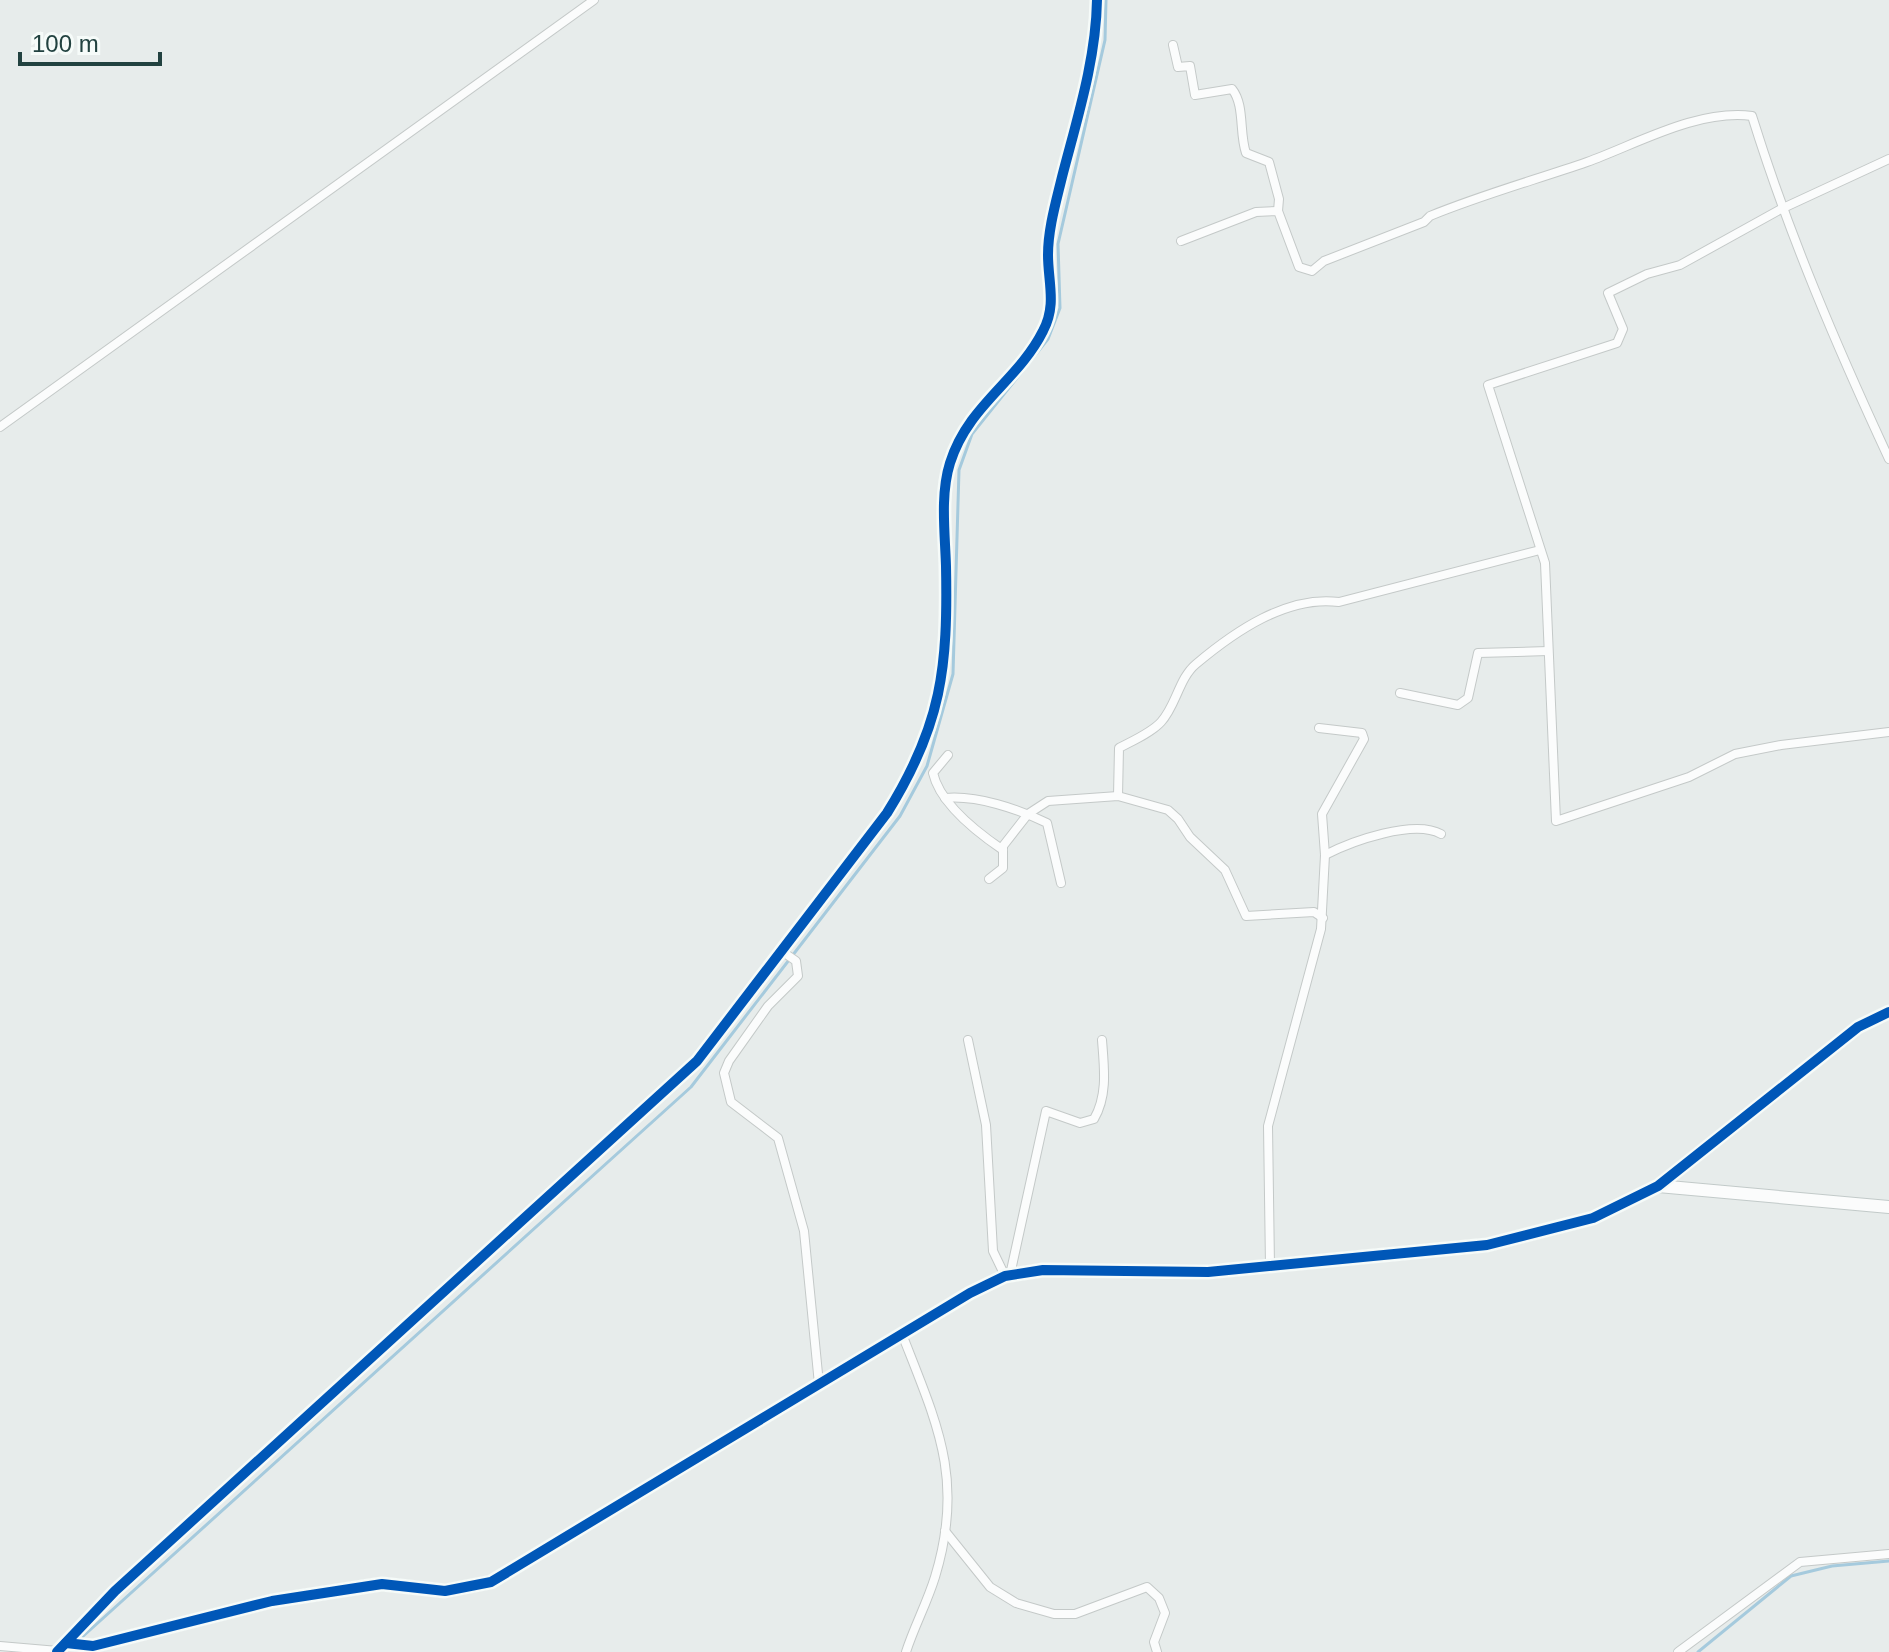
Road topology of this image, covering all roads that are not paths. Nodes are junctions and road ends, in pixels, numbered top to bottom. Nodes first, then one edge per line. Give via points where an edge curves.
1 (594, 0) edge
2 (1097, 0) edge
3 (1173, 45) dead end
4 (1889, 159) edge
5 (1781, 209) junction
6 (1278, 211) junction
7 (1181, 241) dead end
8 (0, 427) edge
9 (1889, 459) edge
10 (1540, 550) junction
11 (1548, 651) junction
12 (1400, 693) dead end
13 (1319, 728) dead end
14 (1889, 732) edge
15 (948, 755) dead end
16 (1118, 796) junction
17 (945, 798) junction
18 (1028, 814) junction
19 (1441, 834) dead end
20 (1003, 850) junction
21 (1325, 855) junction
22 (989, 879) dead end
23 (1061, 883) dead end
24 (1323, 918) junction
25 (785, 953) junction
26 (1889, 1012) edge
27 (968, 1040) dead end
28 (1102, 1040) dead end
29 (1658, 1186) junction
30 (1889, 1207) edge
31 (1270, 1266) junction
32 (1008, 1276) junction
33 (902, 1334) junction
34 (819, 1384) junction
35 (945, 1531) junction
36 (1889, 1554) edge
37 (0, 1646) edge
38 (60, 1649) edge
39 (906, 1652) edge
40 (1157, 1652) edge
41 (1678, 1652) edge

1 - 8 street
2 - 25 street via 1096,39 1052,218 1051,313 1035,345 974,413 948,466 948,640 928,735 887,813
3 - 6 street via 1178,67 1190,66 1195,95 1232,89 1239,98 1239,132 1246,153 1269,162
4 - 5 street
5 - 6 street via 1752,116 1737,114 1622,146 1457,205 1324,261 1312,271 1299,267
5 - 9 street
5 - 10 street via 1680,265 1608,293 1623,329 1617,343 1488,385
6 - 7 street via 1256,212
10 - 11 street
10 - 16 street via 1339,602 1319,600 1266,616 1236,633 1194,665 1161,723 1119,748
11 - 12 street via 1478,653 1468,698 1458,705
11 - 14 street via 1556,821 1689,777 1735,754
13 - 21 street via 1362,733 1364,739 1322,814
15 - 17 street via 933,773
16 - 18 street via 1048,801
16 - 24 street via 1168,810 1178,819 1225,870 1246,916 1314,912
17 - 18 street via 960,796
17 - 20 street
18 - 20 street
18 - 23 street via 1047,823
19 - 21 street via 1416,828 1351,842
20 - 22 street via 1003,868
21 - 24 street
24 - 31 street via 1268,1126
25 - 34 street via 796,961 798,976 768,1006 724,1073 731,1102 778,1138 804,1231
25 - 38 street via 697,1061 115,1591
26 - 29 street via 1858,1027
27 - 32 street via 986,1125 993,1251
28 - 32 street via 1104,1083 1094,1119 1080,1123 1046,1111
29 - 30 street
29 - 31 street via 1593,1218 1487,1245
31 - 32 street via 1208,1272 1043,1270
32 - 33 street
33 - 34 street
33 - 35 street via 948,1463
34 - 38 street via 491,1582 445,1591 382,1584 272,1601 93,1646
35 - 39 street via 935,1578
35 - 40 street via 990,1587 1016,1603 1054,1614 1075,1614 1147,1587 1165,1613 1154,1642
36 - 41 street via 1800,1562
37 - 38 street

